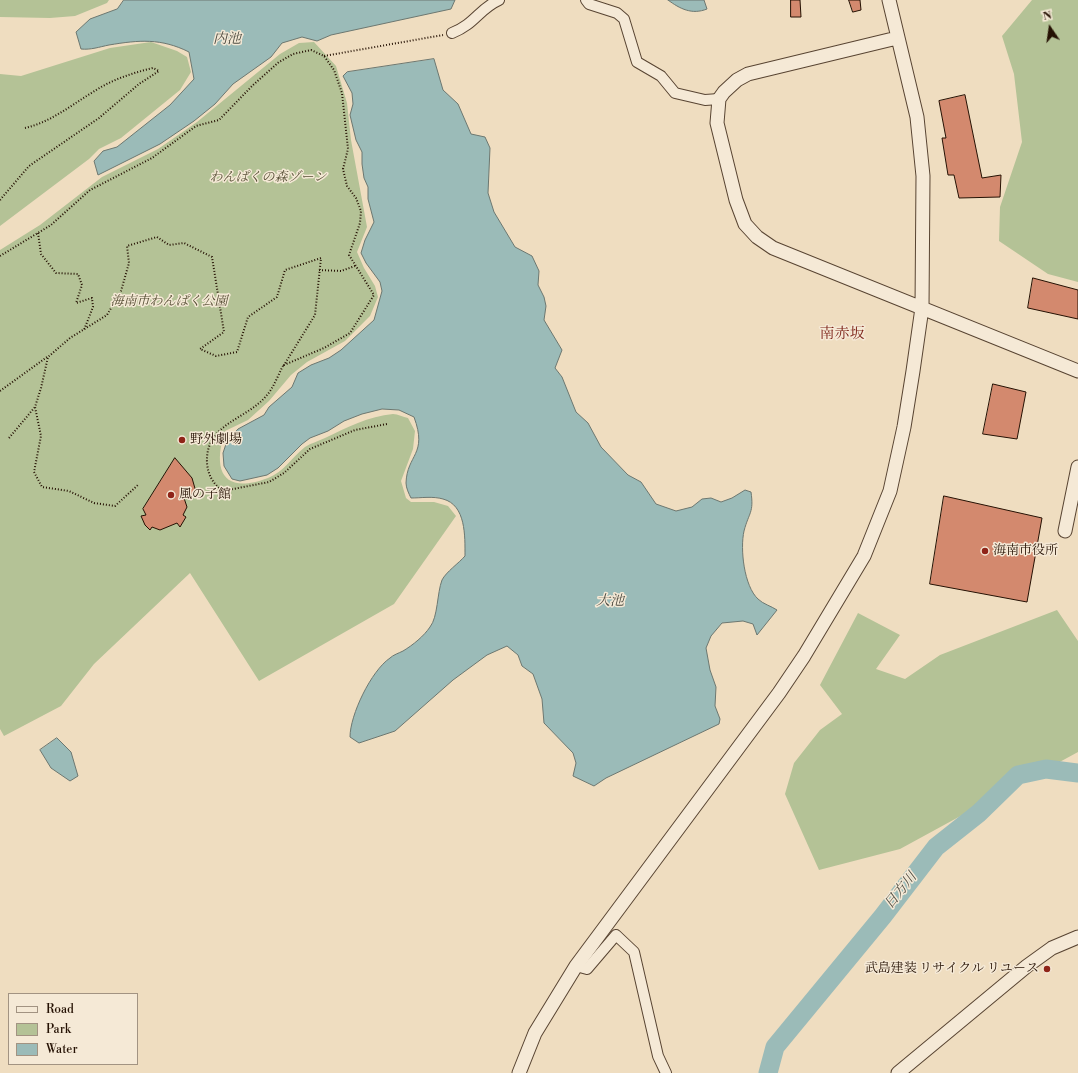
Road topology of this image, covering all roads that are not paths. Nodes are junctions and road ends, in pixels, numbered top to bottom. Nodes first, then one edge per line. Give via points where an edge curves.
1 (500, 0) edge
2 (586, 0) edge
3 (889, 0) edge
4 (452, 33) road end
5 (897, 38) junction
6 (719, 99) junction
7 (922, 308) junction
8 (1078, 371) edge
9 (1078, 467) edge
10 (1065, 531) dead end
11 (1078, 937) edge
12 (576, 966) junction
13 (519, 1073) edge
14 (666, 1073) edge
15 (898, 1073) edge

1 - 4 street via 481,11 465,28
2 - 6 street via 589,4 617,13 624,19 637,62 661,76 675,93 706,100
3 - 5 street
5 - 6 street via 748,74 737,80
5 - 7 street via 917,118 923,176
6 - 7 street via 717,123 736,200 745,224 757,237 773,248 805,262
7 - 8 street
7 - 12 street via 904,426 890,491 864,556 778,694
9 - 10 street
11 - 15 street via 1052,948 1027,966
12 - 13 street via 536,1033
12 - 14 street via 587,969 616,935 634,952 658,1056

